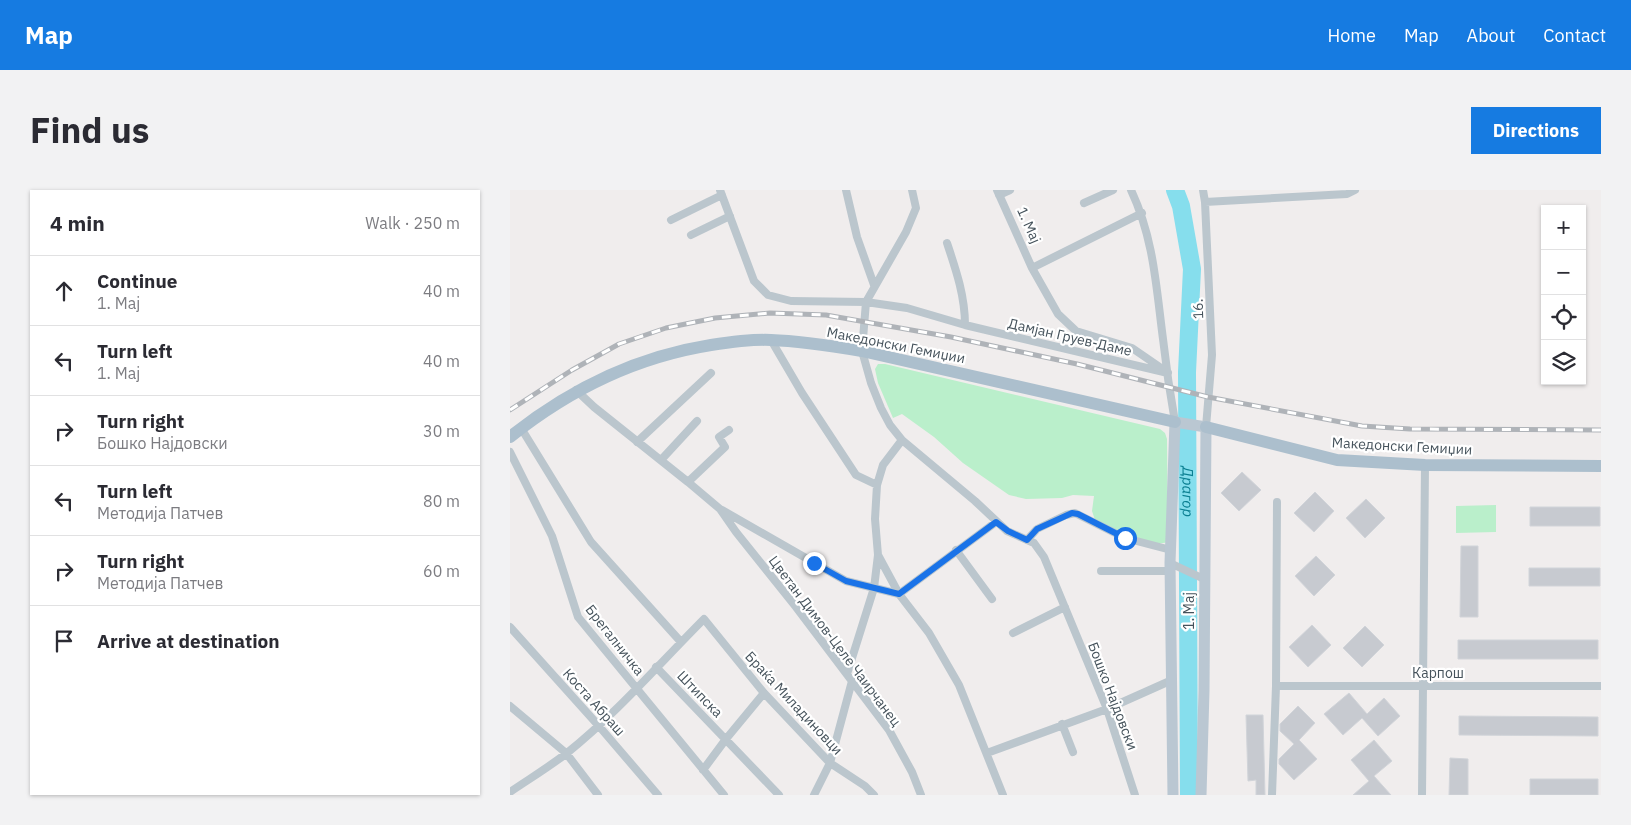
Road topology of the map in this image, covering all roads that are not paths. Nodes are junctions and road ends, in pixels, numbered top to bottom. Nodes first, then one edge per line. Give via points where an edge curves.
1 (846, 190) edge
2 (912, 190) edge
3 (1010, 190) edge
4 (1113, 190) edge
5 (1131, 190) edge
6 (1203, 190) edge
7 (1355, 190) edge
8 (998, 192) edge
9 (721, 193) edge
10 (1205, 202) junction
11 (1084, 203) dead end
12 (1142, 213) junction
13 (730, 216) junction
14 (671, 220) dead end
15 (691, 235) dead end
16 (947, 243) dead end
17 (1032, 268) junction
18 (874, 285) junction
19 (866, 302) junction
20 (965, 325) junction
21 (771, 340) junction
22 (862, 351) junction
23 (711, 373) dead end
24 (1168, 373) junction
25 (576, 390) junction
26 (697, 421) dead end
27 (1175, 422) junction
28 (521, 428) junction
29 (1206, 428) junction
30 (729, 430) dead end
31 (510, 437) edge
32 (902, 440) junction
33 (637, 442) junction
34 (510, 452) edge
35 (661, 460) junction
36 (1425, 465) junction
37 (1601, 466) edge
38 (688, 482) junction
39 (876, 485) junction
40 (1277, 502) dead end
41 (720, 509) junction
42 (743, 522) junction
43 (996, 522) junction
44 (736, 532) junction
45 (1027, 540) junction
46 (956, 550) junction
47 (1171, 550) junction
48 (878, 555) junction
49 (1173, 567) junction
50 (1101, 571) dead end
51 (1202, 578) junction
52 (874, 588) junction
53 (899, 594) junction
54 (992, 599) dead end
55 (1065, 607) junction
56 (510, 627) edge
57 (1013, 633) dead end
58 (681, 642) junction
59 (656, 667) junction
60 (847, 674) junction
61 (1172, 680) junction
62 (852, 682) junction
63 (1423, 685) junction
64 (1276, 686) junction
65 (1601, 686) edge
66 (638, 688) junction
67 (764, 693) junction
68 (510, 706) edge
69 (1107, 709) junction
70 (1062, 724) junction
71 (598, 725) junction
72 (726, 739) junction
73 (1073, 752) dead end
74 (566, 753) junction
75 (987, 753) junction
76 (830, 763) junction
77 (703, 770) junction
78 (510, 792) edge
79 (598, 795) edge
80 (658, 795) edge
81 (724, 795) edge
82 (779, 795) edge
83 (814, 795) edge
84 (874, 795) edge
85 (921, 795) edge
86 (1003, 795) edge
87 (1135, 795) edge
88 (1173, 795) edge
89 (1201, 795) edge
90 (1272, 795) edge
91 (1422, 795) edge

1 - 18 street via 857,237
2 - 18 street via 916,208 906,232
3 - 8 street, 1. Мај
4 - 11 street
5 - 12 street, 1. Мај
6 - 10 street, 16.
7 - 10 street via 1347,194
8 - 17 street, 1. Мај
9 - 13 street, Дамјан Груев-Даме
9 - 14 street, Дамјан Груев-Даме
10 - 29 street, 16. via 1212,355
12 - 17 street
12 - 24 street, 1. Мај via 1154,263
13 - 15 street
13 - 19 street, Дамјан Груев-Даме via 754,281 768,294 791,301
16 - 20 street via 960,281
17 - 24 street, 1. Мај via 1058,314 1076,331 1132,348
18 - 19 street
19 - 20 street, Дамјан Груев-Даме via 907,308
19 - 22 street
20 - 24 street, Дамјан Груев-Даме
21 - 22 main road, Македонски Гемиџии
21 - 25 main road, Македонски Гемиџии via 684,349 639,362
21 - 39 street via 802,394 856,475
22 - 27 main road, Македонски Гемиџии
22 - 32 street via 881,408
23 - 33 street
24 - 27 street, 1. Мај
25 - 28 main road, Македонски Гемиџии
25 - 33 street, Цветан Димов-Целе Чаирчанец
26 - 35 street
27 - 29 street
27 - 47 street, 1. Мај
28 - 31 main road, Македонски Гемиџии
28 - 58 street via 591,542
29 - 36 main road, Македонски Гемиџии via 1337,460
29 - 51 street, 1. Мај
30 - 38 street via 719,437 724,447
32 - 39 street via 883,465
32 - 43 street, Бошко Најдовски
33 - 35 street, Цветан Димов-Целе Чаирчанец
34 - 66 street, Брегалничка via 552,536 578,617
35 - 38 street, Цветан Димов-Целе Чаирчанец
36 - 37 main road, Македонски Гемиџии
36 - 63 street
38 - 41 street, Цветан Димов-Целе Чаирчанец
39 - 48 street
40 - 64 street
41 - 42 street
41 - 44 street, Цветан Димов-Целе Чаирчанец
42 - 44 street
42 - 52 street via 846,581
43 - 45 street, Бошко Најдовски
43 - 46 street
44 - 60 street, Цветан Димов-Целе Чаирчанец
45 - 47 street via 1037,529 1075,513 1125,538
45 - 55 street, Бошко Најдовски via 1034,543 1044,557
46 - 53 street
46 - 54 street
47 - 49 street, 1. Мај
48 - 52 street
48 - 53 street
49 - 50 street
49 - 51 street
49 - 61 street, 1. Мај
51 - 89 street, 1. Мај
52 - 53 street
52 - 60 street
53 - 75 street via 929,633 959,686
55 - 57 street
55 - 69 street, Бошко Најдовски
56 - 71 street, Коста Абраш
58 - 59 street
58 - 67 street, Браќа Миладиновци via 704,619
59 - 66 street
59 - 72 street, Штипска
60 - 62 street, Цветан Димов-Целе Чаирчанец
61 - 69 street
61 - 88 street, 1. Мај
62 - 76 street
62 - 85 street, Цветан Димов-Целе Чаирчанец via 889,730
63 - 64 street, Карпош
63 - 65 street, Карпош
63 - 91 street
64 - 90 street
66 - 71 street
66 - 77 street, Брегалничка
67 - 72 street, Штипска
67 - 76 street, Браќа Миладиновци
68 - 74 street
69 - 70 street
69 - 87 street, Бошко Најдовски
70 - 73 street
70 - 75 street
71 - 74 street
71 - 80 street, Коста Абраш
72 - 77 street, Штипска
72 - 82 street, Штипска
74 - 78 street
74 - 79 street
75 - 86 street
76 - 83 street
76 - 84 street, Браќа Миладиновци
77 - 81 street, Брегалничка

